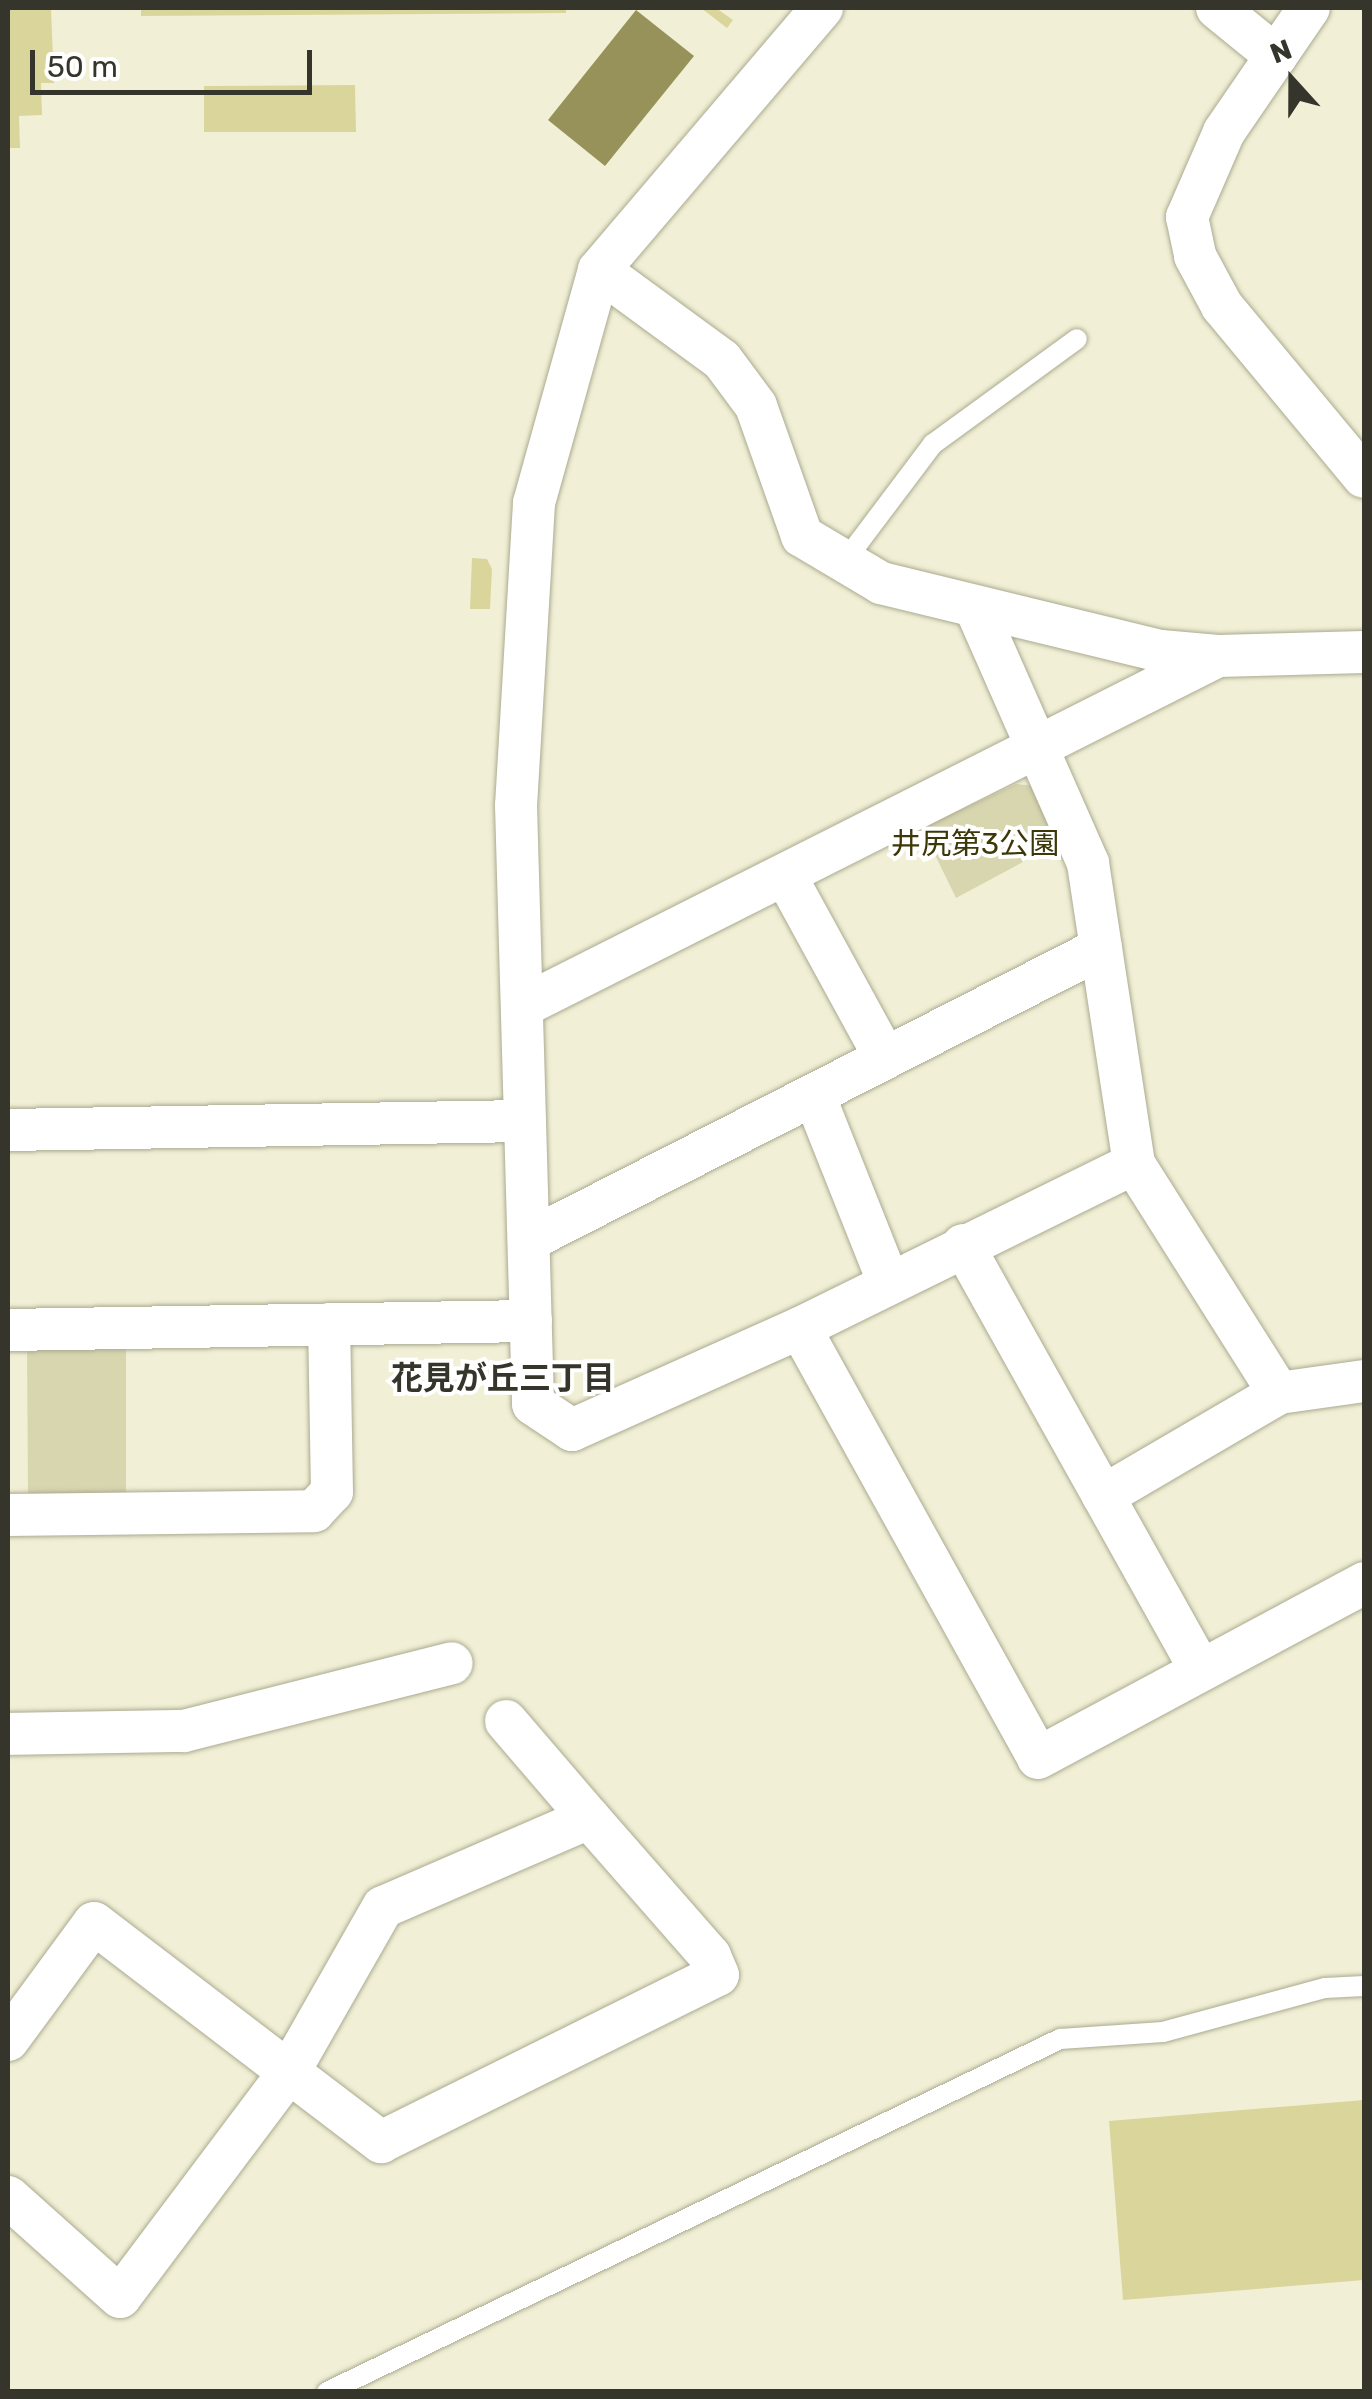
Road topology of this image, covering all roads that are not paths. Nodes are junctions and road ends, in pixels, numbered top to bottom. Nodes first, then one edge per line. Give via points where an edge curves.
1 (822, 8) edge
2 (1217, 8) edge
3 (1309, 8) edge
4 (1276, 56) junction
5 (599, 270) junction
6 (1077, 339) dead end
7 (1364, 477) edge
8 (844, 562) junction
9 (976, 609) junction
10 (1364, 652) edge
11 (1218, 656) junction
12 (1037, 748) junction
13 (785, 875) junction
14 (1101, 948) junction
15 (523, 1006) junction
16 (885, 1058) junction
17 (814, 1095) junction
18 (525, 1121) junction
19 (8, 1130) edge
20 (1134, 1164) junction
21 (529, 1240) junction
22 (963, 1246) junction
23 (889, 1283) junction
24 (531, 1321) junction
25 (329, 1324) junction
26 (800, 1328) junction
27 (8, 1330) edge
28 (1364, 1381) edge
29 (1279, 1393) junction
30 (1103, 1496) junction
31 (8, 1515) edge
32 (1364, 1583) edge
33 (452, 1663) dead end
34 (1200, 1669) junction
35 (506, 1721) dead end
36 (8, 1734) edge
37 (590, 1818) junction
38 (1364, 1986) edge
39 (8, 2040) edge
40 (289, 2072) junction
41 (8, 2198) edge
42 (327, 2392) edge

1 - 5 street
2 - 4 street
3 - 4 street
4 - 7 street via 1224,132 1187,218 1222,306
5 - 8 street via 722,360 756,406 802,536
5 - 15 street via 534,503 516,804
6 - 8 lane via 933,444
8 - 9 street via 881,582
9 - 11 street
9 - 12 street
10 - 11 street
11 - 12 street
12 - 13 street
12 - 14 street via 1088,863
13 - 15 street
13 - 16 street
14 - 16 street
14 - 20 street
15 - 18 street
16 - 17 street
17 - 21 street
17 - 23 street
18 - 19 street
18 - 21 street
20 - 22 street
20 - 29 street
21 - 24 street
22 - 23 street
22 - 30 street
23 - 26 street
24 - 25 street
24 - 26 street via 533,1404 572,1430
25 - 27 street
25 - 31 street via 332,1492 314,1511
26 - 34 street via 1038,1758
28 - 29 street
29 - 30 street
30 - 34 street
32 - 34 street
33 - 36 street via 184,1732
35 - 37 street
37 - 40 street via 383,1907
37 - 40 street via 710,1956 718,1975 381,2142
38 - 42 lane via 1325,1988 1163,2032 1060,2039
39 - 40 street via 94,1922
40 - 41 street via 120,2297

